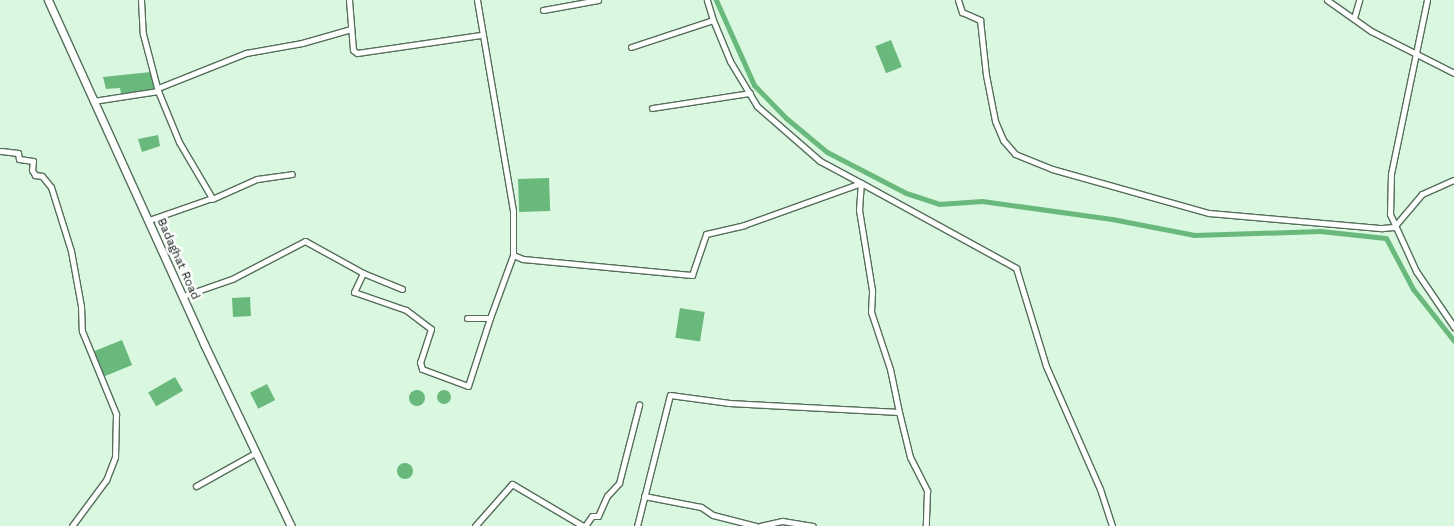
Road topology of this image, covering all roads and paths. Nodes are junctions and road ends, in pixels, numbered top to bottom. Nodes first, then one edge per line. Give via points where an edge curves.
1 (48, 0) edge
2 (141, 0) edge
3 (349, 0) edge
4 (477, 0) edge
5 (598, 0) edge
6 (707, 0) edge
7 (958, 0) edge
8 (1327, 0) edge
9 (1359, 0) edge
10 (1427, 0) edge
11 (543, 10) dead end
12 (1354, 18) junction
13 (713, 20) junction
14 (351, 29) junction
15 (481, 36) junction
16 (631, 47) dead end
17 (1415, 53) junction
18 (1454, 73) edge
19 (158, 90) junction
20 (750, 93) junction
21 (93, 101) junction
22 (652, 108) dead end
23 (0, 152) edge
24 (292, 174) dead end
25 (1454, 180) edge
26 (861, 183) junction
27 (212, 199) junction
28 (148, 220) junction
29 (1394, 227) junction
30 (513, 255) junction
31 (363, 273) junction
32 (402, 289) dead end
33 (183, 296) junction
34 (467, 318) dead end
35 (490, 318) junction
36 (1454, 327) edge
37 (639, 405) dead end
38 (899, 412) junction
39 (255, 453) junction
40 (196, 486) dead end
41 (644, 496) junction
42 (72, 526) edge
43 (291, 526) edge
44 (475, 526) edge
45 (584, 526) edge
46 (637, 526) edge
47 (756, 526) edge
48 (760, 526) edge
49 (813, 526) edge
50 (926, 526) edge
51 (1112, 526) edge

1 - 21 main road, Badaghat Road
2 - 19 street via 143,34
3 - 14 street
4 - 15 street
5 - 11 street
6 - 13 street
7 - 29 street via 962,12 980,20 995,122 1015,154 1090,181 1209,213
8 - 12 street
9 - 12 street
10 - 17 street
12 - 17 street
13 - 16 street
13 - 20 street via 730,61
14 - 15 street via 353,50 357,53
14 - 19 street via 302,43 246,53
15 - 30 street via 513,211
17 - 18 street
17 - 29 street via 1391,174 1390,214
19 - 21 street
19 - 27 street via 179,142
20 - 22 street
20 - 26 street via 757,106 820,161
21 - 28 main road, Badaghat Road
23 - 42 street via 18,153 19,159 33,161 35,175 42,176 51,187 71,251 82,331 116,414 115,457 106,480
24 - 27 street via 257,179
25 - 29 street via 1422,194
26 - 30 street via 744,225 706,234 692,275 523,259
26 - 38 street via 859,210 872,290 871,312 890,369
26 - 51 street via 1016,268 1046,366 1100,488
27 - 28 street
28 - 33 main road, Badaghat Road
29 - 36 street via 1416,271
30 - 35 street
31 - 32 street
31 - 33 street via 305,242 232,279
31 - 35 street via 354,292 406,310 431,329 420,362 422,369 468,386
33 - 39 main road, Badaghat Road
34 - 35 street
37 - 45 street via 619,483 607,496 598,516 592,516
38 - 41 street via 729,403 670,395
38 - 50 street via 910,457 927,491
39 - 40 street
39 - 43 main road, Badaghat Road
41 - 46 street
41 - 47 street via 700,507 714,515
44 - 45 street via 512,484
48 - 49 street via 782,521

